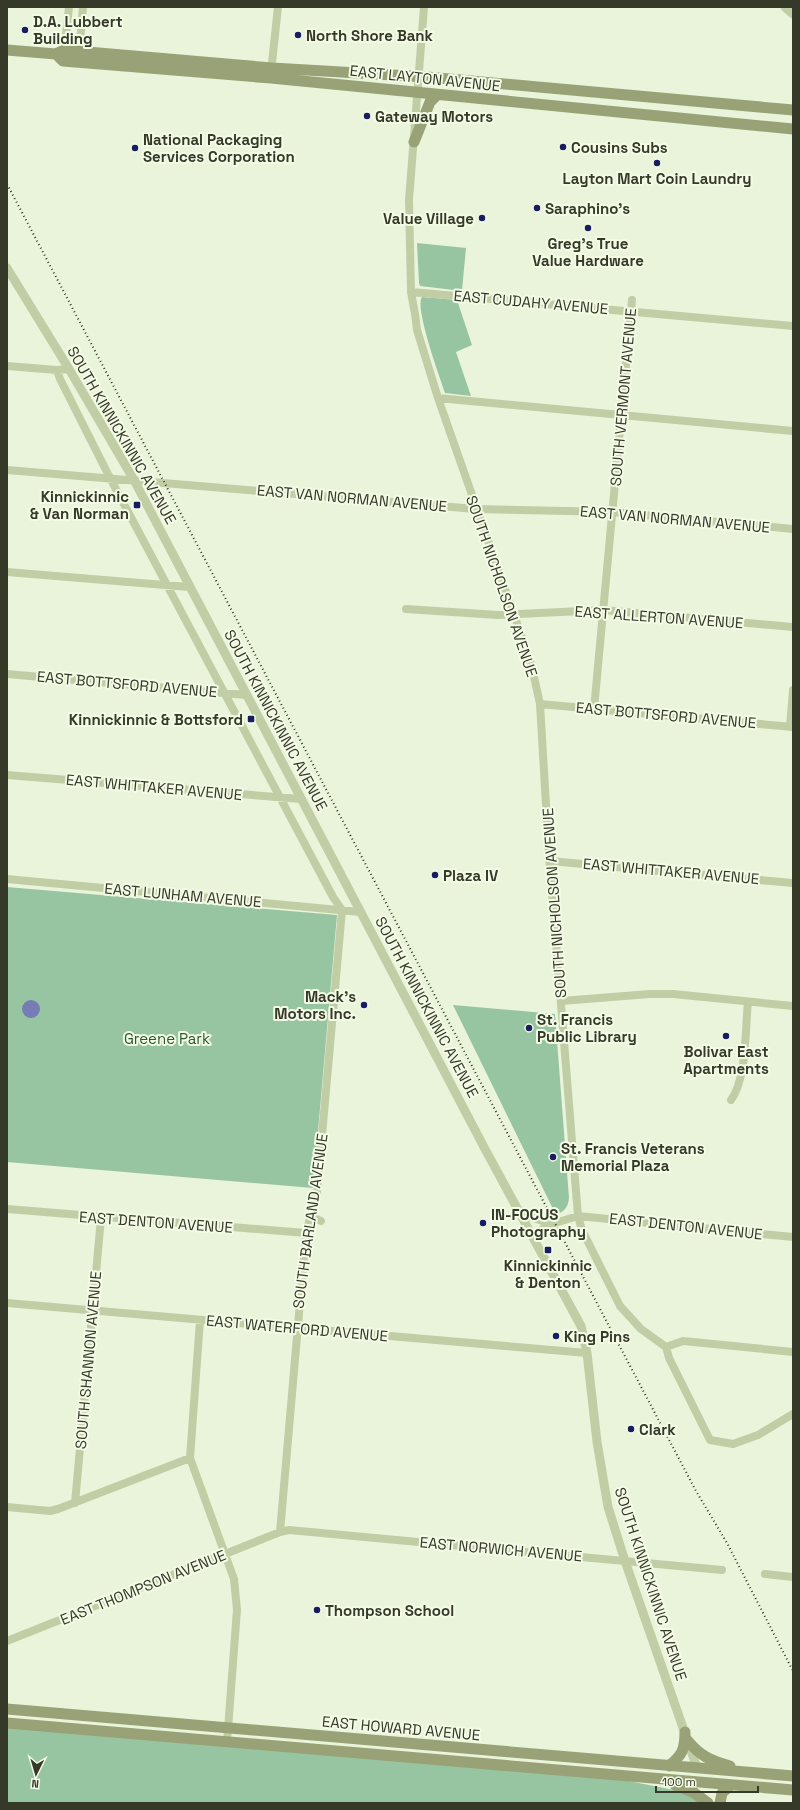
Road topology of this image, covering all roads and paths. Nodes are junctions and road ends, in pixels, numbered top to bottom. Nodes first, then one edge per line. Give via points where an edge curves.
1 (69, 7) edge
2 (83, 7) edge
3 (278, 7) edge
4 (424, 7) edge
5 (785, 7) edge
6 (793, 14) edge
7 (7, 50) edge
8 (61, 55) junction
9 (79, 57) junction
10 (271, 73) junction
11 (418, 77) junction
12 (417, 93) junction
13 (437, 95) junction
14 (793, 110) edge
15 (793, 129) edge
16 (414, 142) junction
17 (7, 268) edge
18 (411, 292) junction
19 (632, 300) dead end
20 (631, 311) junction
21 (793, 326) edge
22 (7, 366) edge
23 (69, 369) junction
24 (57, 370) junction
25 (438, 398) junction
26 (621, 415) junction
27 (793, 431) edge
28 (7, 470) edge
29 (110, 478) junction
30 (134, 480) junction
31 (476, 508) junction
32 (612, 512) junction
33 (793, 529) edge
34 (7, 572) edge
35 (168, 586) junction
36 (189, 587) junction
37 (406, 608) dead end
38 (604, 610) junction
39 (515, 614) junction
40 (793, 627) edge
41 (7, 674) edge
42 (793, 690) edge
43 (225, 692) junction
44 (246, 694) junction
45 (540, 704) junction
46 (594, 709) junction
47 (791, 727) edge
48 (7, 775) edge
49 (280, 797) junction
50 (301, 799) junction
51 (550, 861) junction
52 (7, 879) edge
53 (793, 883) edge
54 (342, 910) junction
55 (360, 912) junction
56 (561, 1001) junction
57 (748, 1002) junction
58 (793, 1006) edge
59 (731, 1100) dead end
60 (7, 1209) edge
61 (517, 1210) junction
62 (311, 1216) junction
63 (578, 1216) junction
64 (101, 1218) junction
65 (321, 1221) dead end
66 (552, 1224) junction
67 (306, 1233) junction
68 (530, 1235) junction
69 (793, 1237) edge
70 (7, 1303) edge
71 (93, 1311) junction
72 (200, 1320) junction
73 (296, 1328) junction
74 (666, 1347) junction
75 (793, 1352) edge
76 (587, 1353) junction
77 (793, 1414) edge
78 (190, 1458) junction
79 (75, 1503) junction
80 (7, 1507) edge
81 (280, 1532) junction
82 (225, 1554) junction
83 (625, 1561) junction
84 (722, 1570) dead end
85 (765, 1574) dead end
86 (793, 1577) edge
87 (7, 1641) edge
88 (7, 1709) edge
89 (7, 1723) edge
90 (228, 1728) junction
91 (686, 1736) junction
92 (227, 1742) junction
93 (669, 1766) junction
94 (697, 1768) junction
95 (749, 1773) junction
96 (793, 1776) edge
97 (649, 1778) junction
98 (702, 1783) junction
99 (731, 1785) junction
100 (793, 1790) edge
101 (709, 1803) edge
102 (720, 1803) edge

1 - 8 street
2 - 9 street
3 - 10 street
4 - 11 street, SOUTH NICHOLSON AVENUE
5 - 6 street
7 - 8 main road, EAST LAYTON AVENUE
8 - 9 main road, EAST LAYTON AVENUE
9 - 10 main road, EAST LAYTON AVENUE
10 - 11 main road, EAST LAYTON AVENUE
10 - 12 main road, EAST LAYTON AVENUE
11 - 12 street, SOUTH NICHOLSON AVENUE
11 - 14 main road, EAST LAYTON AVENUE
12 - 13 main road, EAST LAYTON AVENUE
12 - 16 street, SOUTH NICHOLSON AVENUE
13 - 15 main road, EAST LAYTON AVENUE
13 - 16 main road via 430,102
16 - 18 street, SOUTH NICHOLSON AVENUE via 409,200
17 - 23 street, SOUTH KINNICKINNIC AVENUE
18 - 20 street, EAST CUDAHY AVENUE
18 - 25 street, SOUTH NICHOLSON AVENUE via 417,330
19 - 20 street, SOUTH VERMONT AVENUE
20 - 21 street, EAST CUDAHY AVENUE
20 - 26 street, SOUTH VERMONT AVENUE
22 - 24 street
23 - 24 street
23 - 30 street, SOUTH KINNICKINNIC AVENUE
24 - 29 street, SOUTH KINNICKINNIC AVENUE
25 - 26 street
25 - 31 street, SOUTH NICHOLSON AVENUE
26 - 27 street
26 - 32 street, SOUTH VERMONT AVENUE
28 - 29 street, EAST VAN NORMAN AVENUE
29 - 30 street, EAST VAN NORMAN AVENUE
29 - 35 street, SOUTH KINNICKINNIC AVENUE
30 - 31 street, EAST VAN NORMAN AVENUE
30 - 36 street, SOUTH KINNICKINNIC AVENUE
31 - 32 street, EAST VAN NORMAN AVENUE
31 - 39 street, SOUTH NICHOLSON AVENUE
32 - 33 street, EAST VAN NORMAN AVENUE
32 - 38 street, SOUTH VERMONT AVENUE
34 - 35 street
35 - 36 street
35 - 43 street, SOUTH KINNICKINNIC AVENUE
36 - 44 street, SOUTH KINNICKINNIC AVENUE
37 - 39 street, EAST ALLERTON AVENUE via 477,614
38 - 39 street, EAST ALLERTON AVENUE
38 - 40 street, EAST ALLERTON AVENUE
38 - 46 street, SOUTH VERMONT AVENUE
39 - 45 street, SOUTH NICHOLSON AVENUE via 531,663
41 - 43 street, EAST BOTTSFORD AVENUE
42 - 47 street
43 - 44 street, EAST BOTTSFORD AVENUE
43 - 49 street, SOUTH KINNICKINNIC AVENUE
44 - 50 street, SOUTH KINNICKINNIC AVENUE
45 - 46 street, EAST BOTTSFORD AVENUE
45 - 51 street, SOUTH NICHOLSON AVENUE
46 - 47 street, EAST BOTTSFORD AVENUE
48 - 49 street, EAST WHITTAKER AVENUE
49 - 50 street, EAST WHITTAKER AVENUE
49 - 54 street, SOUTH KINNICKINNIC AVENUE
50 - 55 street, SOUTH KINNICKINNIC AVENUE
51 - 53 street, EAST WHITTAKER AVENUE
51 - 56 street, SOUTH NICHOLSON AVENUE
52 - 54 street, EAST LUNHAM AVENUE
54 - 55 street, EAST LUNHAM AVENUE
54 - 62 street, SOUTH BARLAND AVENUE via 317,1192
55 - 61 street, SOUTH KINNICKINNIC AVENUE
56 - 57 street via 673,994
56 - 63 street, SOUTH NICHOLSON AVENUE
57 - 58 street
57 - 59 street via 741,1078
60 - 64 street, EAST DENTON AVENUE
61 - 66 street
61 - 68 street, SOUTH KINNICKINNIC AVENUE
62 - 65 street
62 - 67 street, SOUTH BARLAND AVENUE
63 - 66 street
63 - 69 street, EAST DENTON AVENUE
63 - 74 street, SOUTH NICHOLSON AVENUE via 582,1230 620,1306 641,1329
64 - 67 street, EAST DENTON AVENUE
64 - 71 street, SOUTH SHANNON AVENUE
66 - 68 street
67 - 73 street, SOUTH BARLAND AVENUE
68 - 76 street, SOUTH KINNICKINNIC AVENUE via 581,1326
70 - 71 street, EAST WATERFORD AVENUE
71 - 72 street, EAST WATERFORD AVENUE
71 - 79 street, SOUTH SHANNON AVENUE
72 - 73 street, EAST WATERFORD AVENUE
72 - 78 street
73 - 76 street, EAST WATERFORD AVENUE
73 - 81 street, SOUTH BARLAND AVENUE
74 - 75 street via 683,1341
74 - 77 street via 710,1440 733,1444 758,1435
76 - 83 street, SOUTH KINNICKINNIC AVENUE via 602,1477 608,1507
78 - 79 street
78 - 82 street
79 - 80 street via 50,1511
81 - 82 street, EAST THOMPSON AVENUE
81 - 83 street, EAST NORWICH AVENUE via 289,1530 342,1534
82 - 87 street, EAST THOMPSON AVENUE
82 - 90 street via 234,1579 237,1610
83 - 84 street, EAST NORWICH AVENUE
83 - 91 street, SOUTH KINNICKINNIC AVENUE
85 - 86 street
88 - 90 main road, EAST HOWARD AVENUE
89 - 92 main road, EAST HOWARD AVENUE
90 - 92 street
90 - 93 main road, EAST HOWARD AVENUE
91 - 93 main road via 679,1758
91 - 94 street, SOUTH KINNICKINNIC AVENUE
91 - 95 main road via 695,1750 706,1758
92 - 97 main road, EAST HOWARD AVENUE
93 - 94 main road, EAST HOWARD AVENUE
94 - 95 main road, EAST HOWARD AVENUE
94 - 98 main road, SOUTH KINNICKINNIC AVENUE
95 - 96 main road, EAST HOWARD AVENUE
97 - 98 main road, EAST HOWARD AVENUE
97 - 101 main road via 687,1789
98 - 99 main road, EAST HOWARD AVENUE
98 - 101 main road, SOUTH KINNICKINNIC AVENUE
99 - 100 main road, EAST HOWARD AVENUE
99 - 102 main road via 725,1789

